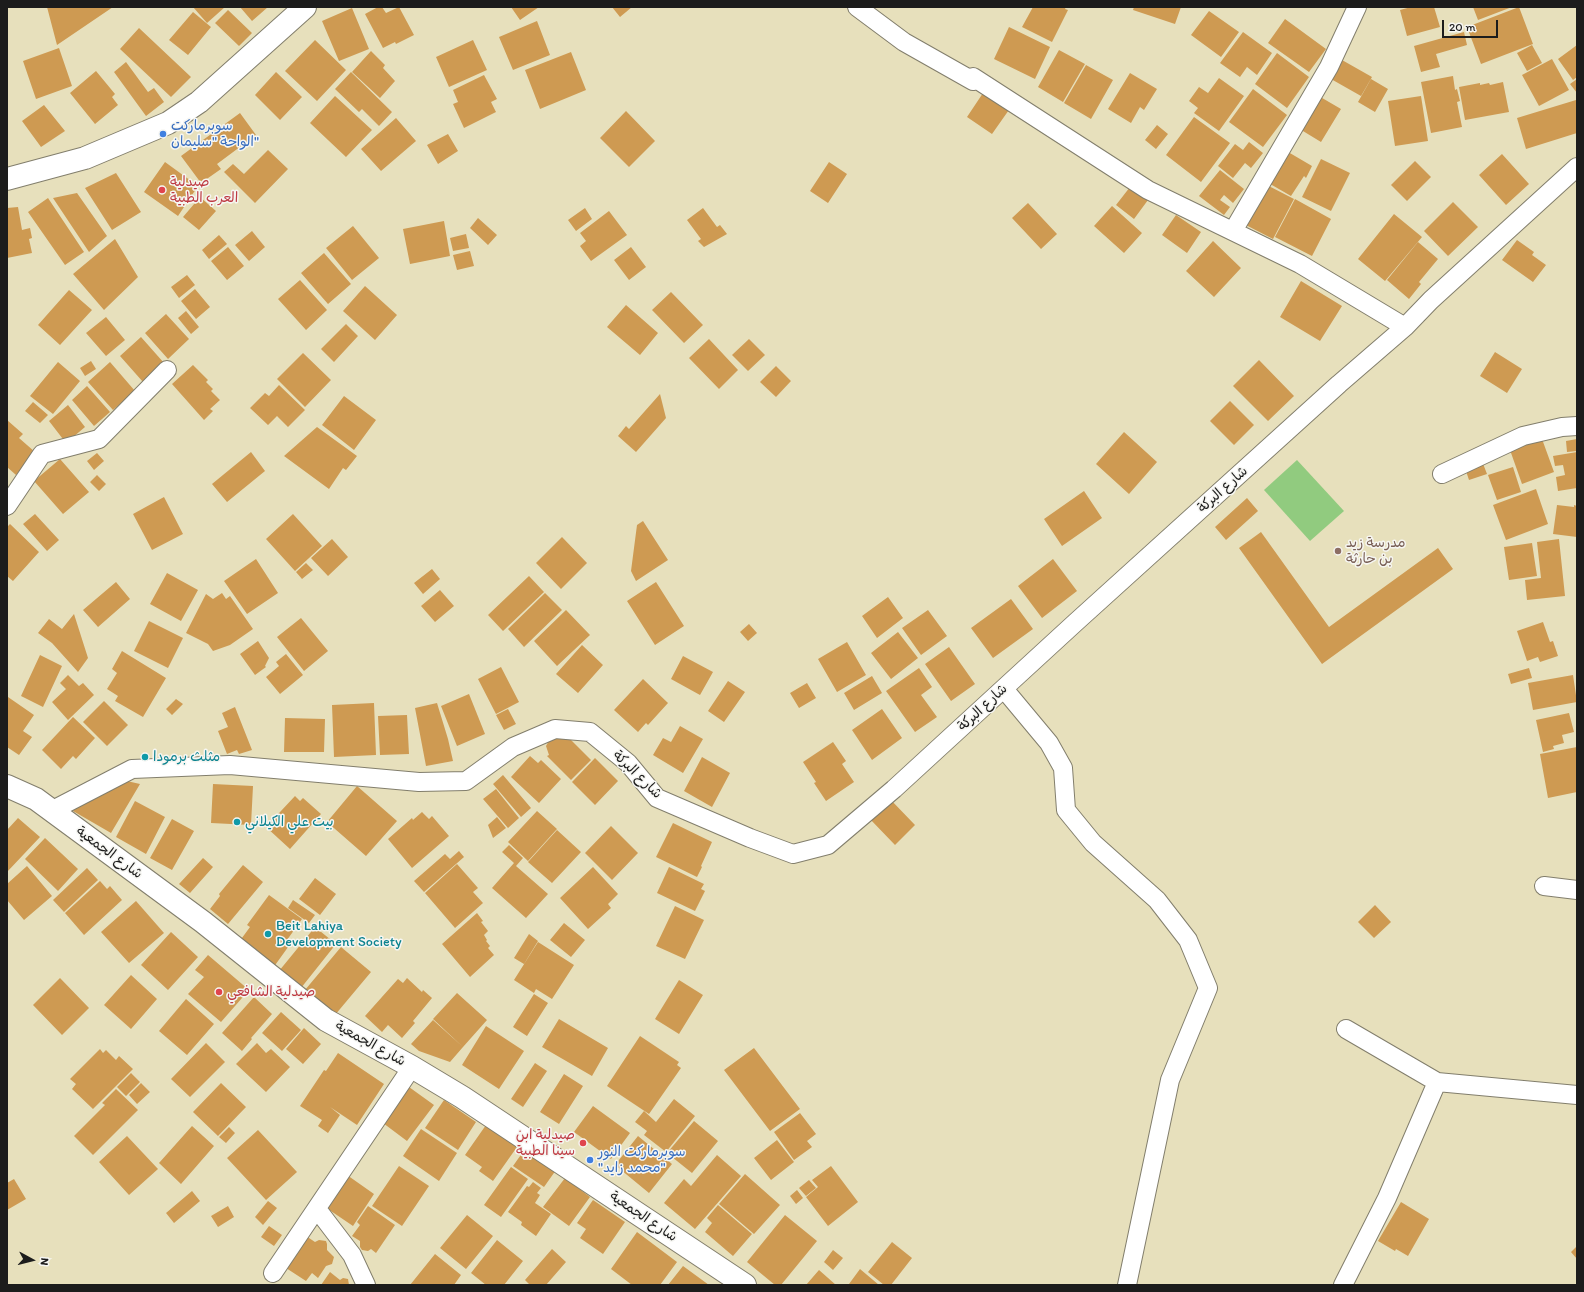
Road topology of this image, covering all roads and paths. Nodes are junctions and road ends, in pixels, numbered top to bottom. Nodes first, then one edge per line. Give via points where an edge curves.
1 (305, 7) edge
2 (856, 7) edge
3 (1357, 7) edge
4 (1577, 167) edge
5 (7, 179) edge
6 (1233, 231) junction
7 (1405, 327) junction
8 (167, 370) dead end
9 (1577, 426) edge
10 (1442, 474) dead end
11 (7, 506) edge
12 (1004, 689) junction
13 (7, 786) edge
14 (51, 811) junction
15 (1544, 886) dead end
16 (1577, 890) edge
17 (1346, 1029) dead end
18 (412, 1067) junction
19 (1437, 1082) junction
20 (1577, 1095) edge
21 (317, 1209) junction
22 (273, 1273) dead end
23 (366, 1285) edge
24 (745, 1285) edge
25 (1127, 1285) edge
26 (1343, 1285) edge

1 - 5 street via 199,102 168,123 85,158
2 - 6 street via 904,42 973,81 973,77 1148,190
3 - 6 street via 1330,67
4 - 7 street, شارع البركة
6 - 7 street via 1300,264
7 - 12 street, شارع البركة
8 - 11 street via 99,439 42,454
9 - 10 street via 1523,436
12 - 14 street, شارع البركة via 828,845 792,854 657,798 628,763 590,732 555,729 513,747 466,781 419,782 230,765 132,769
12 - 25 street via 1049,742 1063,768 1066,810 1093,843 1157,900 1188,940 1208,988 1170,1080
13 - 14 street, شارع الجمعية via 36,799
14 - 18 street, شارع الجمعية via 203,922 326,1020
15 - 16 street
17 - 19 street
18 - 21 street
18 - 24 street, شارع الجمعية via 468,1101
19 - 20 street
19 - 26 street via 1387,1198
21 - 22 street
21 - 23 street via 352,1255

